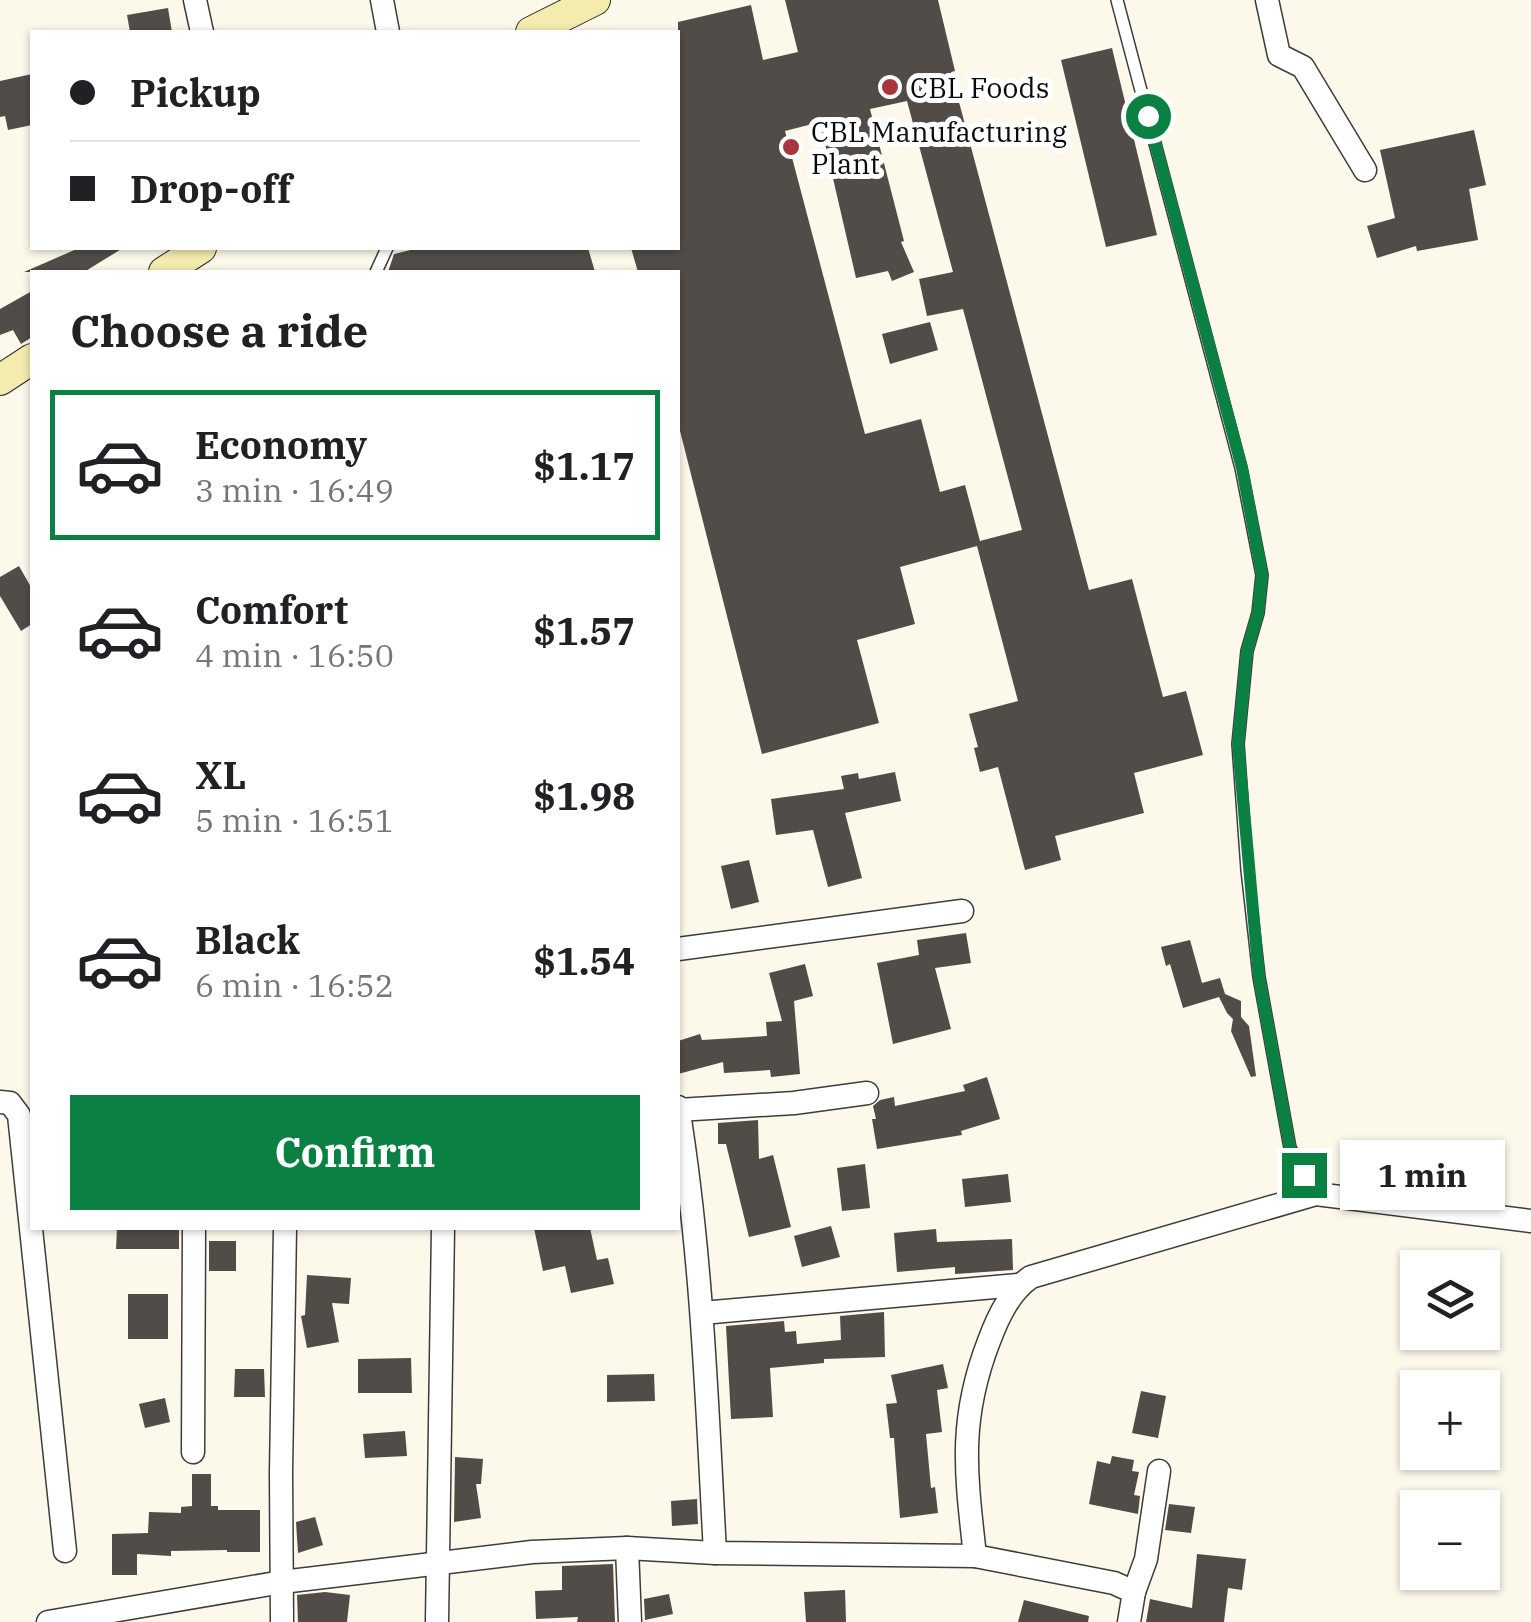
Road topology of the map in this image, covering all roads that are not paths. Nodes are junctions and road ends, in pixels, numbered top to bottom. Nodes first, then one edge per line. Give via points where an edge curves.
1 (195, 0) edge
2 (382, 0) edge
3 (595, 0) edge
4 (1117, 0) edge
5 (1267, 0) edge
6 (202, 30) edge
7 (388, 30) edge
8 (534, 30) edge
9 (1365, 170) dead end
10 (199, 250) edge
11 (167, 270) edge
12 (30, 360) edge
13 (0, 380) edge
14 (962, 911) dead end
15 (680, 948) edge
16 (867, 1093) dead end
17 (0, 1102) edge
18 (680, 1109) edge
19 (680, 1120) edge
20 (1316, 1194) junction
21 (30, 1219) edge
22 (1531, 1221) edge
23 (31, 1230) edge
24 (194, 1230) edge
25 (285, 1230) edge
26 (443, 1230) edge
27 (1018, 1286) junction
28 (702, 1313) junction
29 (193, 1452) dead end
30 (1159, 1471) dead end
31 (626, 1548) junction
32 (65, 1551) dead end
33 (715, 1553) junction
34 (976, 1556) junction
35 (436, 1562) junction
36 (282, 1582) junction
37 (1134, 1592) junction
38 (48, 1622) edge
39 (282, 1622) edge
40 (436, 1622) edge
41 (630, 1622) edge
42 (1129, 1622) edge

1 - 6 street
2 - 7 street
3 - 8 main road
4 - 20 lane via 1242,468 1262,574 1238,744 1247,870 1290,1148
5 - 9 street via 1279,55 1303,67
10 - 11 main road
12 - 13 main road
14 - 15 street
16 - 18 street
17 - 21 street via 19,1115
19 - 28 street
20 - 22 street
20 - 27 street
23 - 32 street
24 - 29 street
25 - 36 street
26 - 35 street
27 - 28 street
27 - 34 street via 978,1368 968,1411 965,1463
28 - 33 street
30 - 37 street via 1146,1559
31 - 33 street
31 - 35 street
31 - 41 street
33 - 34 street
34 - 37 street
35 - 36 street
35 - 40 street
36 - 38 street
36 - 39 street
37 - 42 street

